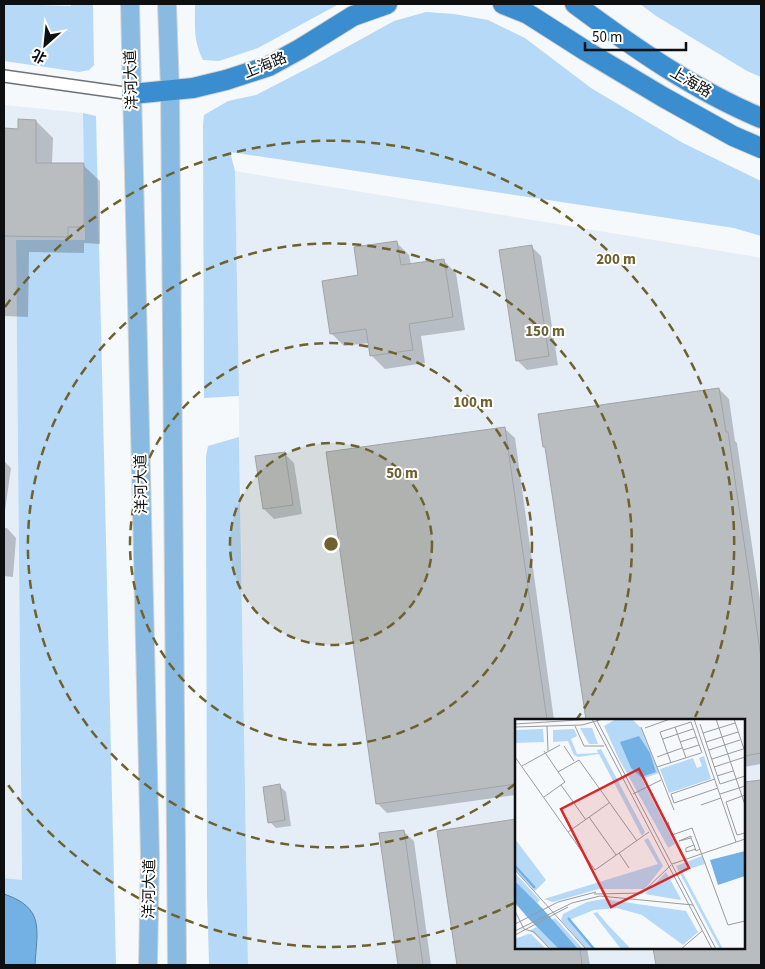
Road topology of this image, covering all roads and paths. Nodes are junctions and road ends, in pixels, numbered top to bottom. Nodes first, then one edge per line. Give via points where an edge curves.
1 (130, 4) edge
2 (167, 4) edge
3 (386, 4) edge
4 (503, 4) edge
5 (535, 4) edge
6 (575, 4) edge
7 (4, 76) edge
8 (170, 91) junction
9 (132, 94) junction
10 (663, 97) junction
11 (761, 118) edge
12 (761, 148) edge
13 (148, 965) edge
14 (177, 965) edge

1 - 9 main road, 洋河大道
2 - 8 main road, 洋河大道
3 - 8 highway, 上海路 via 354,16 269,66 226,80
4 - 10 highway, 上海路 via 528,14
5 - 10 highway, 上海路
6 - 11 highway, 上海路 via 677,75
7 - 9 street
8 - 9 highway, 上海路
8 - 14 main road, 洋河大道
9 - 13 main road, 洋河大道 via 150,856
10 - 12 highway, 上海路

